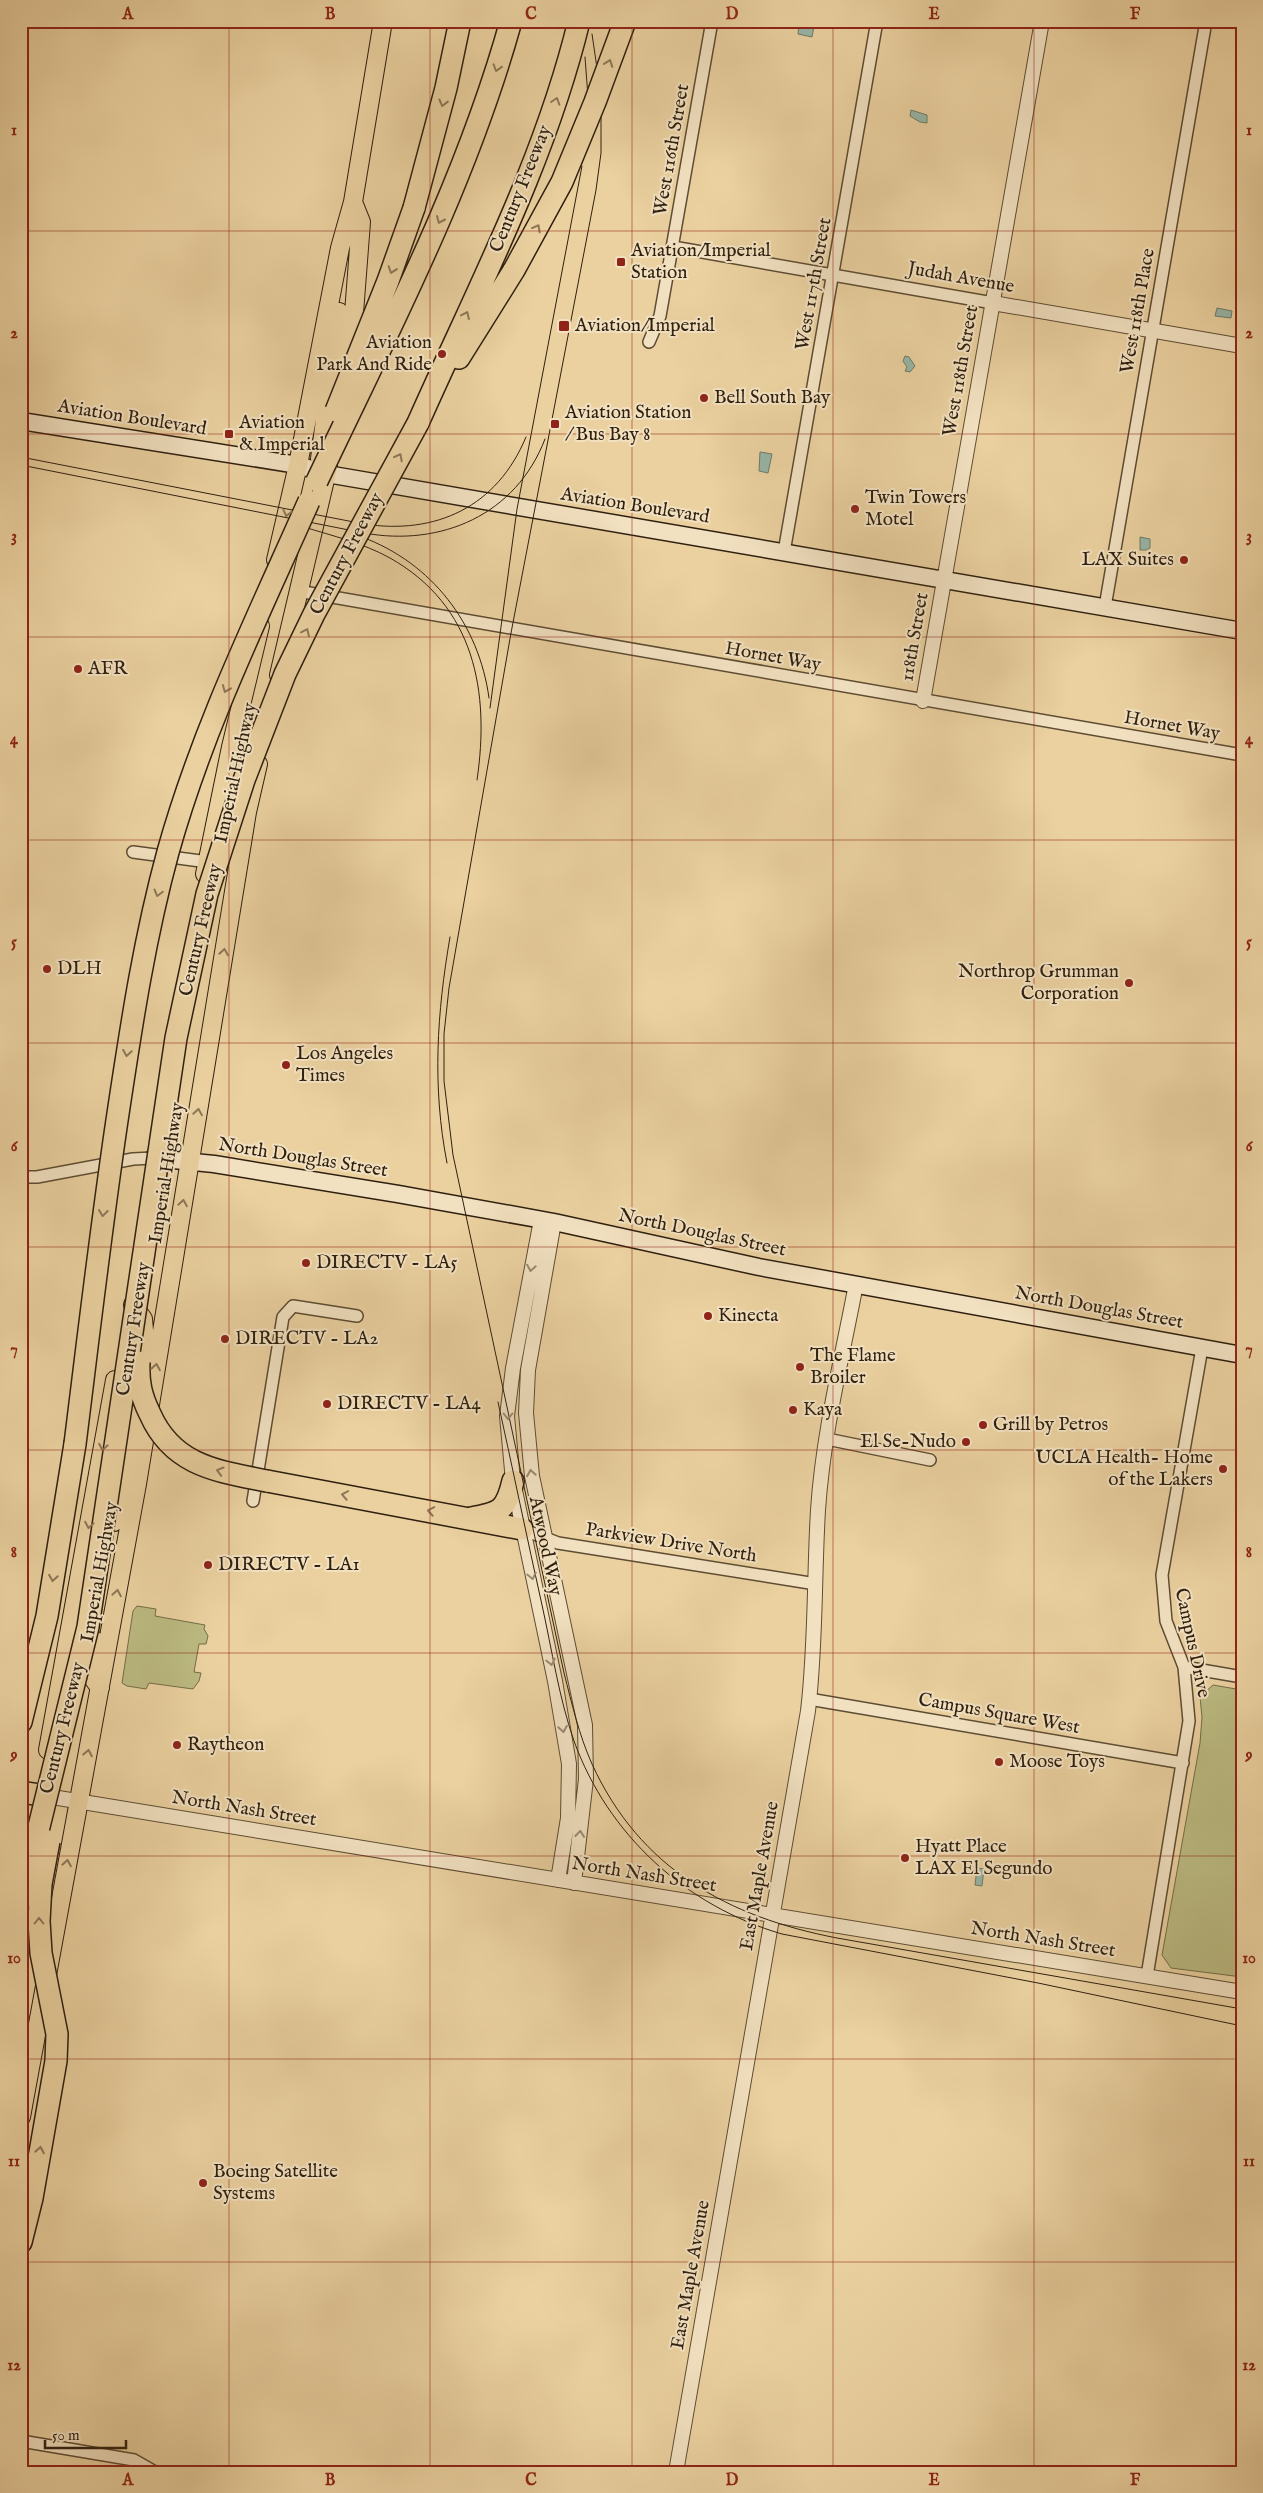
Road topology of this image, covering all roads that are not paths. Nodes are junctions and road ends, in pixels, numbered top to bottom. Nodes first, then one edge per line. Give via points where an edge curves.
1 (383, 21) edge
2 (460, 21) edge
3 (511, 21) edge
4 (579, 21) edge
5 (624, 21) edge
6 (712, 21) edge
7 (877, 21) edge
8 (1042, 21) edge
9 (1206, 21) edge
10 (353, 202) junction
11 (673, 247) junction
12 (340, 248) junction
13 (833, 275) junction
14 (992, 303) junction
15 (1152, 331) junction
16 (649, 342) dead end
17 (1242, 346) edge
18 (21, 420) edge
19 (418, 423) junction
20 (298, 466) junction
21 (322, 478) junction
22 (784, 552) junction
23 (944, 580) junction
24 (298, 591) junction
25 (1105, 607) junction
26 (1242, 631) edge
27 (245, 687) junction
28 (923, 701) junction
29 (1242, 756) edge
30 (133, 852) dead end
31 (208, 862) junction
32 (237, 873) junction
33 (153, 1158) junction
34 (190, 1160) junction
35 (21, 1177) edge
36 (547, 1221) junction
37 (856, 1284) junction
38 (135, 1293) junction
39 (357, 1316) dead end
40 (1202, 1348) junction
41 (1242, 1355) edge
42 (827, 1439) junction
43 (930, 1460) dead end
44 (98, 1477) junction
45 (513, 1481) junction
46 (129, 1482) junction
47 (253, 1501) dead end
48 (470, 1518) junction
49 (522, 1529) junction
50 (545, 1537) junction
51 (816, 1584) junction
52 (47, 1616) junction
53 (88, 1627) junction
54 (21, 1665) edge
55 (1184, 1667) junction
56 (1242, 1677) edge
57 (809, 1699) junction
58 (21, 1722) edge
59 (1183, 1764) junction
60 (30, 1794) edge
61 (79, 1801) junction
62 (558, 1880) junction
63 (574, 1883) junction
64 (21, 1901) edge
65 (773, 1916) junction
66 (1147, 1976) junction
67 (1242, 1992) edge
68 (21, 2117) edge
69 (21, 2242) edge
70 (21, 2441) edge
71 (154, 2472) edge
72 (676, 2472) edge

1 - 10 main road, Imperial Highway
2 -> 21 highway, bridge via 414,208 328,430
3 -> 21 highway, bridge via 482,115 448,203
19 -> 4 highway, Century Freeway via 547,128
19 -> 5 highway, bridge via 514,270 562,182
6 - 11 street, West 116th Street
7 - 13 street, West 117th Street
8 - 14 street, West 118th Street
9 - 15 street, West 118th Place
10 - 12 main road, Imperial Highway
10 - 21 main road, Imperial Highway via 361,222 354,313 341,404
11 - 13 street, Judah Avenue
11 - 16 street, West 116th Street via 660,316
12 - 20 main road, Imperial Highway
12 - 21 main road via 344,270 320,459
13 - 14 street, Judah Avenue
13 - 22 street, West 117th Street
14 - 15 street, Judah Avenue
14 - 23 street, West 118th Street
15 - 17 street, Judah Avenue
15 - 25 street, West 118th Place
18 - 20 main road, Aviation Boulevard
38 -> 19 highway, Century Freeway, bridge via 176,1038 205,903 226,833 260,736 314,614
20 - 21 main road, Aviation Boulevard
20 -> 27 main road, Imperial Highway
21 - 22 main road, Aviation Boulevard
21 - 24 main road, Imperial Highway
21 -> 52 highway, bridge via 229,682 201,753 169,849 151,918 105,1198 75,1444
22 - 23 main road, Aviation Boulevard
23 - 25 main road, Aviation Boulevard
23 - 28 street, 118th Street
24 - 28 street, Hornet Way
24 - 32 main road, Imperial Highway via 247,812
25 - 26 main road, Aviation Boulevard
27 - 31 main road, Imperial Highway
27 - 32 main road via 245,726 227,852
28 - 29 street, Hornet Way
30 - 31 street
31 - 33 main road, Imperial Highway
34 -> 32 main road, Imperial Highway
33 - 34 main road, North Douglas Street
33 - 35 street
33 - 38 main road, Imperial Highway
34 - 36 main road, North Douglas Street
46 -> 34 main road, Imperial Highway
36 - 37 main road, North Douglas Street via 759,1267
36 -> 45 street, Atwood Way via 510,1388 507,1416
50 -> 36 street, Atwood Way via 527,1441 526,1393
37 - 40 main road, North Douglas Street
37 - 42 street, East Maple Avenue
38 -> 44 main road, Imperial Highway
38 - 46 main road via 146,1342
48 -> 38 highway, bridge via 228,1474 184,1457 156,1430 140,1392
38 - 53 highway, Century Freeway, bridge
39 - 47 street via 292,1306 283,1317
40 - 41 main road, North Douglas Street
40 - 55 street, Campus Drive via 1162,1575 1166,1621
42 - 43 street
42 - 51 street, East Maple Avenue via 818,1510
44 - 46 street
44 -> 60 main road, Imperial Highway
45 - 48 highway via 508,1501 501,1509
45 - 49 street, Atwood Way
61 -> 46 main road, Imperial Highway via 100,1688
48 - 49 highway
49 - 50 street, Parkview Drive North
49 -> 62 street, Atwood Way via 555,1681 569,1764 568,1818
50 - 51 street, Parkview Drive North via 558,1543
63 -> 50 street, Atwood Way via 586,1779 585,1725
51 - 57 street, East Maple Avenue via 815,1646
52 - 54 highway
52 - 58 highway
53 - 64 highway, Century Freeway, bridge
69 -> 53 highway, bridge via 56,2061 51,1999 41,1953 42,1884
55 - 56 street
55 - 59 street, Campus Drive via 1189,1721
57 - 59 street, Campus Square West
57 - 65 street, East Maple Avenue
59 - 66 street, Campus Drive
60 - 61 street, North Nash Street
60 - 64 main road, Imperial Highway
61 - 62 street, North Nash Street
68 -> 61 main road, Imperial Highway
62 - 63 street, North Nash Street
63 - 65 street, North Nash Street
65 - 66 street, North Nash Street
65 - 72 street, East Maple Avenue
66 - 67 street, North Nash Street
70 - 71 street via 134,2460

